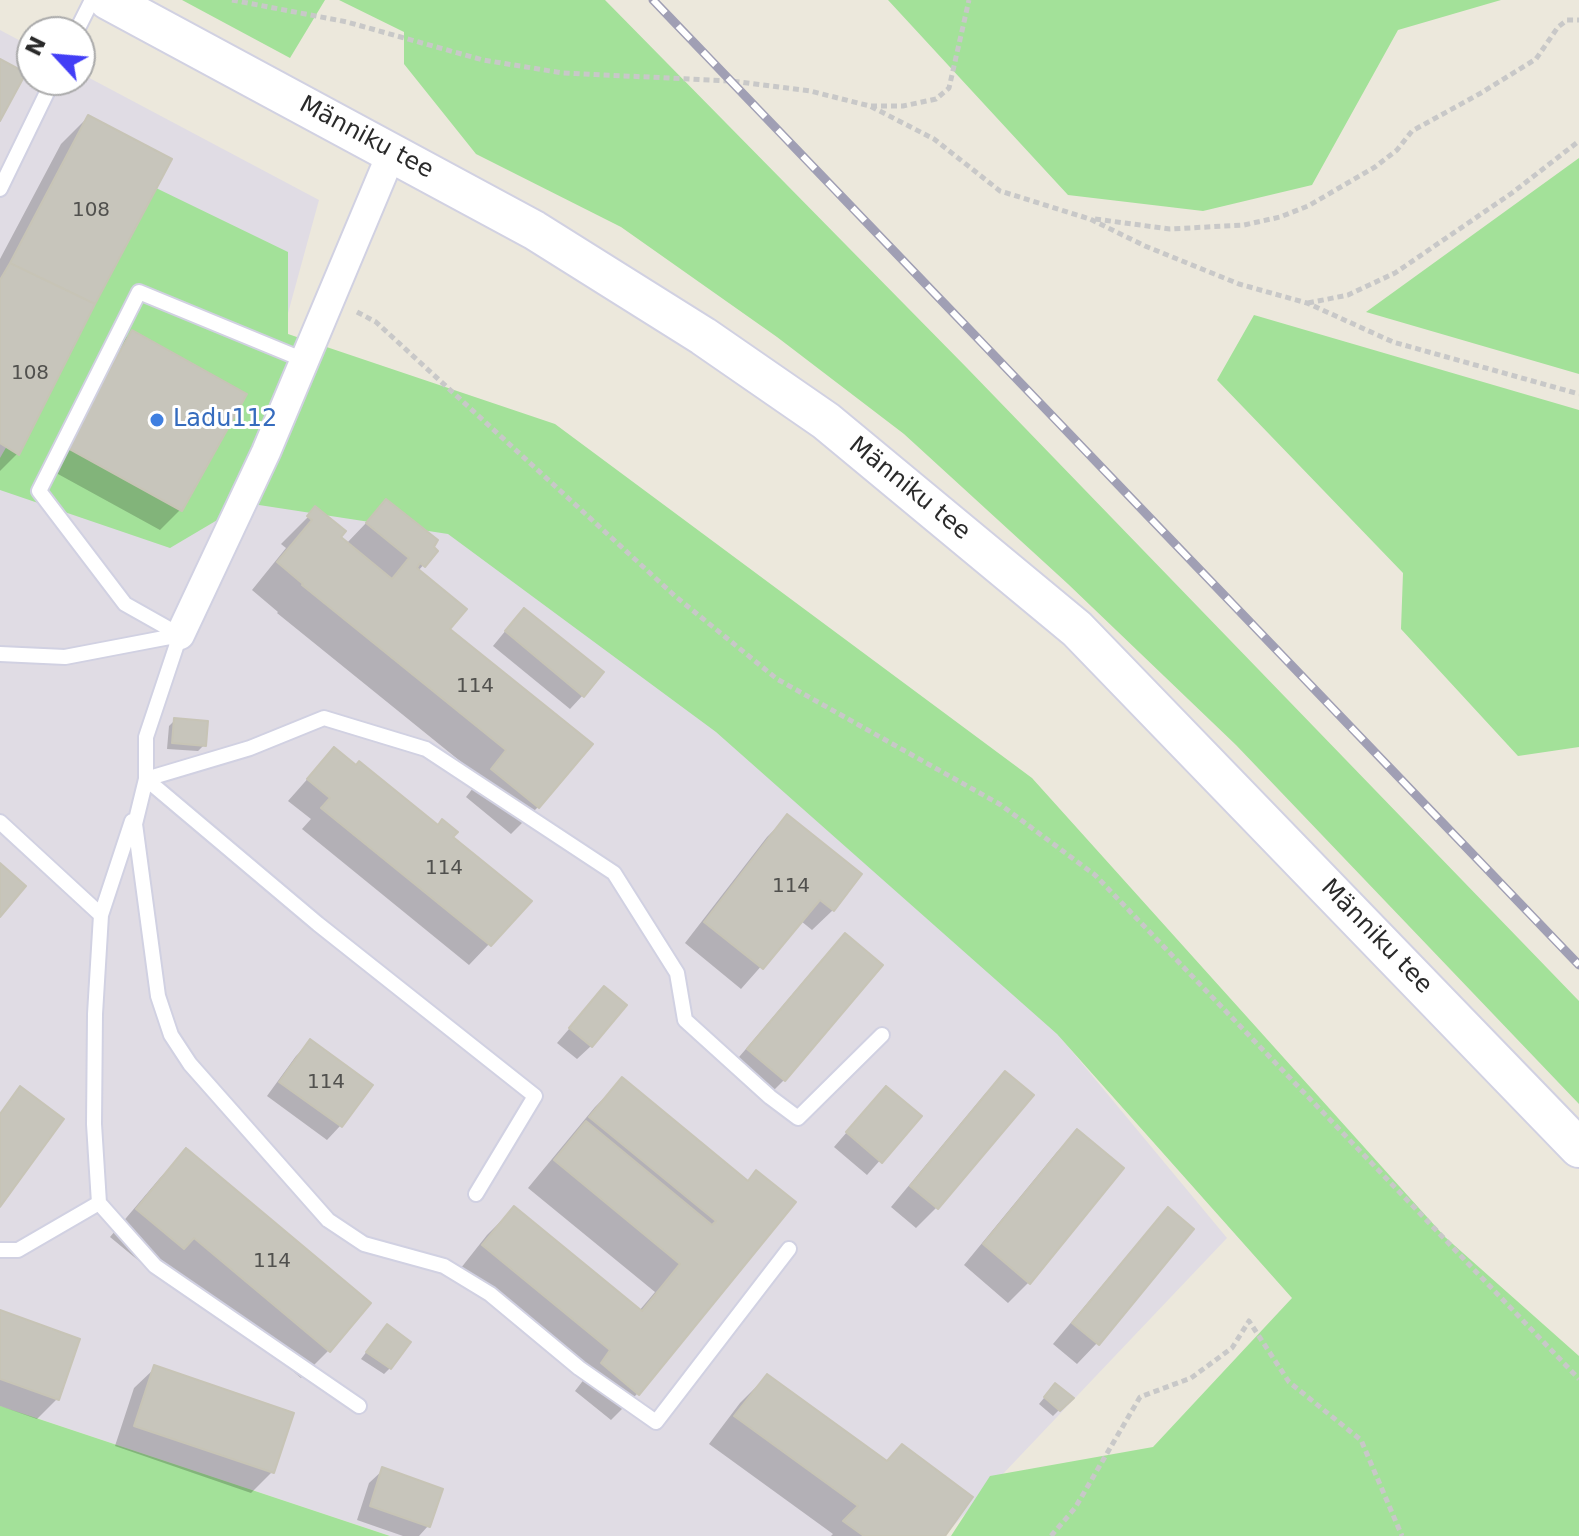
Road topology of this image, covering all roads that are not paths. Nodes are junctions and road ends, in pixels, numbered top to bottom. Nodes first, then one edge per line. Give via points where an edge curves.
1 (108, 0) edge
2 (45, 96) edge
3 (392, 152) junction
4 (0, 189) edge
5 (304, 360) junction
6 (180, 635) junction
7 (0, 654) edge
8 (146, 779) junction
9 (0, 822) edge
10 (101, 915) junction
11 (882, 1035) dead end
12 (1579, 1148) edge
13 (476, 1194) dead end
14 (99, 1203) junction
15 (789, 1249) dead end
16 (0, 1250) edge
17 (359, 1406) dead end

1 - 3 street, Männiku tee
2 - 4 lane
3 - 5 street
3 - 12 street, Männiku tee via 534,230 783,390 989,554 1077,629
5 - 6 street
5 - 6 lane via 139,292 39,491 125,604
6 - 7 lane via 65,657
6 - 8 lane via 146,737
8 - 10 lane
8 - 11 lane via 250,748 324,718 426,749 614,873 677,973 685,1020 798,1118
8 - 13 lane via 535,1096
8 - 15 lane via 135,824 158,996 171,1035 190,1064 328,1220 364,1244 444,1266 490,1294 579,1368 656,1422
9 - 10 lane
10 - 14 lane via 94,1124
14 - 16 lane via 18,1250
14 - 17 lane via 155,1266

